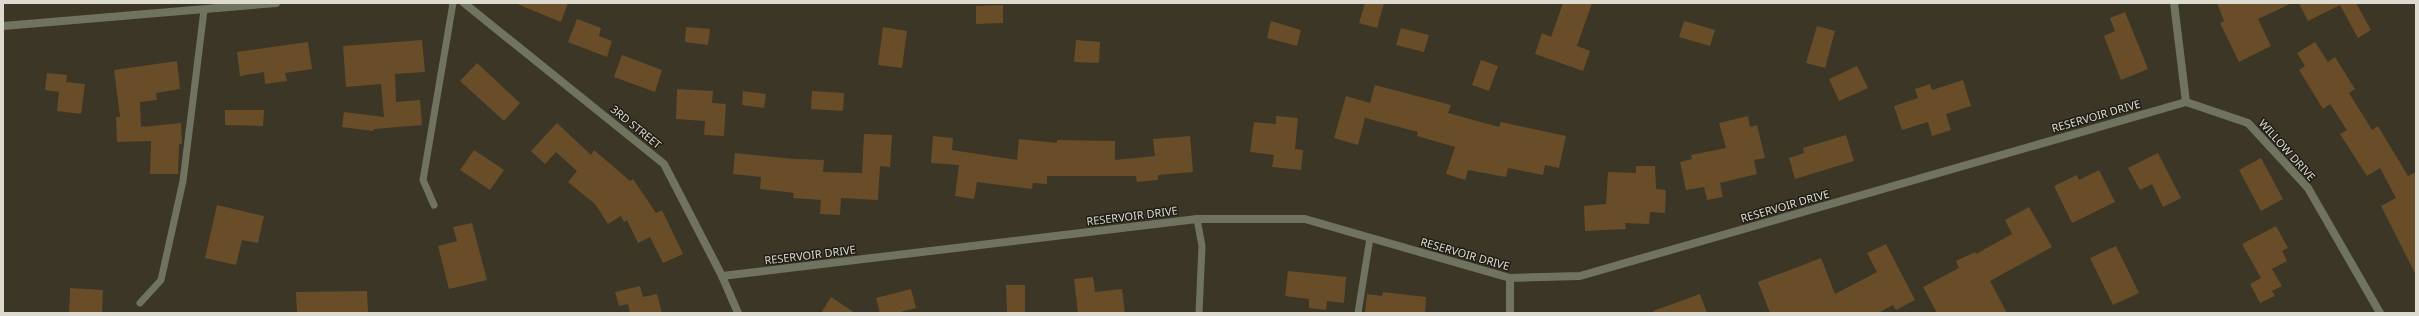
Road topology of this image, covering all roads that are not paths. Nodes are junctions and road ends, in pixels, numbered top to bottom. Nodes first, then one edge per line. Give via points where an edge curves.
1 (276, 3) edge
2 (453, 3) edge
3 (464, 3) edge
4 (2174, 3) edge
5 (204, 10) junction
6 (3, 26) edge
7 (2186, 102) junction
8 (434, 205) dead end
9 (1197, 219) junction
10 (1370, 238) junction
11 (722, 276) junction
12 (1510, 278) junction
13 (140, 303) dead end
14 (738, 313) edge
15 (1199, 313) edge
16 (1358, 313) edge
17 (1510, 313) edge
18 (2380, 313) edge

1 - 5 street
2 - 8 lane via 423,180
3 - 11 street, 3RD STREET via 664,164
4 - 7 street
5 - 6 street
5 - 13 lane via 183,181 161,280
7 - 12 street, RESERVOIR DRIVE via 1580,276
7 - 18 street, WILLOW DRIVE via 2248,123 2308,188
9 - 10 street, RESERVOIR DRIVE via 1305,219
9 - 11 street, RESERVOIR DRIVE
9 - 15 lane via 1202,246
10 - 12 street, RESERVOIR DRIVE
10 - 16 lane
11 - 14 street, 3RD STREET
12 - 17 street

